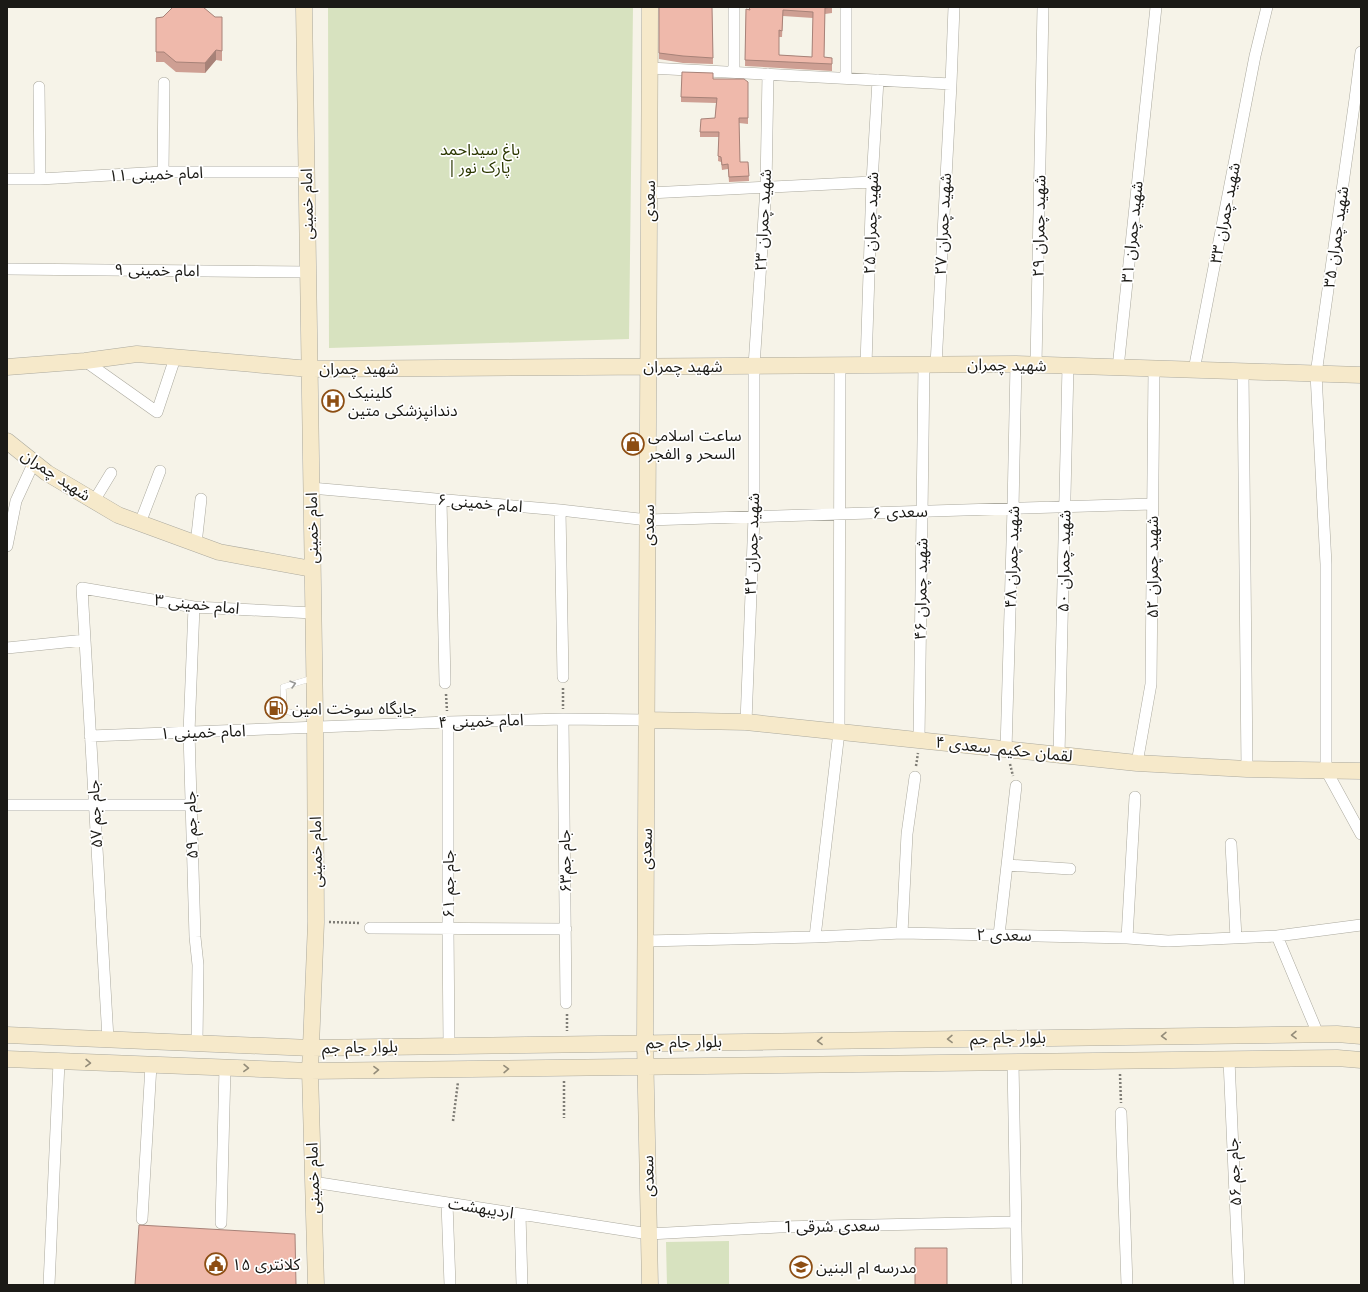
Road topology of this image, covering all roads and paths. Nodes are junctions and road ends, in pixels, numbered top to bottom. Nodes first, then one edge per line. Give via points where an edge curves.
1 (304, 7) edge
2 (650, 7) edge
3 (734, 7) edge
4 (846, 7) edge
5 (954, 7) edge
6 (1043, 7) edge
7 (1156, 7) edge
8 (1267, 7) edge
9 (1361, 52) edge
10 (650, 68) junction
11 (734, 73) junction
12 (768, 74) junction
13 (846, 78) junction
14 (878, 80) junction
15 (164, 83) dead end
16 (951, 84) junction
17 (39, 86) dead end
18 (163, 172) junction
19 (306, 172) junction
20 (7, 179) edge
21 (40, 179) junction
22 (872, 182) junction
23 (766, 187) junction
24 (649, 193) junction
25 (7, 269) edge
26 (308, 272) junction
27 (175, 358) junction
28 (85, 361) junction
29 (1016, 364) junction
30 (866, 365) junction
31 (930, 365) junction
32 (1036, 365) junction
33 (754, 366) junction
34 (840, 366) junction
35 (1068, 366) junction
36 (7, 367) edge
37 (649, 367) junction
38 (1118, 368) junction
39 (310, 369) junction
40 (1154, 369) junction
41 (1194, 370) junction
42 (1243, 372) junction
43 (1316, 374) junction
44 (1361, 375) edge
45 (7, 441) edge
46 (34, 462) junction
47 (160, 471) dead end
48 (111, 473) dead end
49 (311, 488) junction
50 (201, 499) dead end
51 (441, 500) junction
52 (94, 501) junction
53 (1152, 504) junction
54 (1065, 507) junction
55 (1013, 508) junction
56 (560, 510) junction
57 (922, 511) junction
58 (839, 514) junction
59 (754, 517) junction
60 (648, 520) junction
61 (140, 523) junction
62 (196, 544) junction
63 (7, 546) edge
64 (312, 569) junction
65 (82, 588) joint
66 (194, 607) junction
67 (313, 613) junction
68 (85, 640) junction
69 (7, 648) edge
70 (563, 677) joint
71 (314, 678) junction
72 (445, 683) joint
73 (564, 719) junction
74 (648, 720) junction
75 (315, 722) junction
76 (448, 722) junction
77 (746, 722) junction
78 (189, 732) junction
79 (839, 732) junction
80 (90, 736) junction
81 (919, 740) junction
82 (1006, 750) junction
83 (1059, 755) junction
84 (1137, 763) junction
85 (1247, 769) junction
86 (1326, 770) junction
87 (1361, 771) edge
88 (915, 777) joint
89 (1016, 786) joint
90 (1135, 796) dead end
91 (7, 805) edge
92 (95, 805) junction
93 (190, 805) junction
94 (1361, 834) edge
95 (1231, 844) dead end
96 (1007, 865) junction
97 (1070, 869) dead end
98 (316, 922) junction
99 (1361, 925) edge
100 (370, 928) joint
101 (448, 928) junction
102 (566, 929) junction
103 (902, 933) junction
104 (1000, 935) junction
105 (1277, 936) junction
106 (815, 937) junction
107 (1127, 938) junction
108 (1236, 938) junction
109 (645, 941) junction
110 (566, 1003) joint
111 (1318, 1034) junction
112 (7, 1035) edge
113 (1228, 1036) junction
114 (1361, 1036) edge
115 (108, 1039) junction
116 (197, 1043) junction
117 (645, 1043) junction
118 (567, 1044) junction
119 (449, 1045) junction
120 (311, 1048) junction
121 (7, 1059) edge
122 (1229, 1060) junction
123 (1361, 1060) edge
124 (59, 1062) junction
125 (1014, 1062) junction
126 (1119, 1062) junction
127 (151, 1065) junction
128 (645, 1067) junction
129 (224, 1068) junction
130 (563, 1068) junction
131 (460, 1069) junction
132 (310, 1071) junction
133 (1121, 1113) joint
134 (564, 1118) dead end
135 (454, 1121) dead end
136 (313, 1182) junction
137 (448, 1203) junction
138 (520, 1214) junction
139 (142, 1219) dead end
140 (1016, 1222) junction
141 (221, 1224) dead end
142 (649, 1234) junction
143 (49, 1285) edge
144 (316, 1285) edge
145 (450, 1285) edge
146 (522, 1285) edge
147 (650, 1285) edge
148 (1017, 1285) edge
149 (1127, 1285) edge
150 (1239, 1285) edge

1 - 19 main road, امام خمینی
2 - 10 main road, سعدی
3 - 11 street
4 - 13 street
5 - 16 street, شهید چمران ۲۷
6 - 32 street, شهید چمران ۲۹
7 - 38 street, شهید چمران ۳۱
8 - 41 street, شهید چمران ۳۳ via 1255,56
9 - 43 street, شهید چمران ۳۵
10 - 11 street
10 - 24 main road, سعدی
11 - 12 street
12 - 13 street
12 - 23 street, شهید چمران ۲۳
13 - 14 street
14 - 16 street
14 - 22 street, شهید چمران ۲۵
15 - 18 street
16 - 31 street, شهید چمران ۲۷
17 - 21 street
18 - 19 street, امام خمینی ۱۱
18 - 21 street, امام خمینی ۱۱
19 - 26 main road, امام خمینی
20 - 21 street, امام خمینی ۱۱
22 - 23 street
22 - 30 street, شهید چمران ۲۵
23 - 24 street
23 - 33 street, شهید چمران ۲۳
24 - 37 main road, سعدی
25 - 26 street, امام خمینی ۹
26 - 39 main road, امام خمینی
27 - 28 main road, شهید چمران via 137,354
27 - 28 street via 157,412
27 - 39 main road, شهید چمران
28 - 36 main road, شهید چمران
29 - 31 main road, شهید چمران
29 - 32 main road, شهید چمران
29 - 55 street, شهید چمران ۴۸
30 - 31 main road, شهید چمران
30 - 34 main road, شهید چمران
31 - 57 street, شهید چمران ۴۶
32 - 35 main road, شهید چمران
33 - 34 main road, شهید چمران
33 - 37 main road, شهید چمران
33 - 59 street, شهید چمران ۴۲
34 - 58 street
35 - 38 main road, شهید چمران
35 - 54 street, شهید چمران ۵۰
37 - 39 main road, شهید چمران
37 - 60 main road, سعدی
38 - 40 main road, شهید چمران
39 - 49 main road, امام خمینی
40 - 41 main road, شهید چمران
40 - 53 street, شهید چمران ۵۲
41 - 42 main road, شهید چمران
42 - 43 main road, شهید چمران
42 - 85 street
43 - 44 main road, شهید چمران
43 - 86 street, شهید چمران ۳۵ via 1326,564
45 - 46 main road, شهید چمران
46 - 52 main road, شهید چمران via 47,473
46 - 63 street via 16,501
47 - 61 street
48 - 52 street
49 - 51 street, امام خمینی ۶
49 - 64 main road, امام خمینی
50 - 62 street
51 - 56 street, امام خمینی ۶
51 - 72 street
52 - 61 main road, شهید چمران via 118,515
53 - 54 street, سعدی ۶
53 - 84 street, شهید چمران ۵۲ via 1151,684
54 - 55 street, سعدی ۶
54 - 83 street, شهید چمران ۵۰
55 - 57 street, سعدی ۶
55 - 82 street, شهید چمران ۴۸
56 - 60 street, امام خمینی ۶
56 - 70 street
57 - 58 street, سعدی ۶
57 - 81 street, شهید چمران ۴۶
58 - 59 street, سعدی ۶
58 - 79 street
59 - 60 street, سعدی ۶
59 - 77 street, شهید چمران ۴۲
60 - 74 main road, سعدی
61 - 62 main road, شهید چمران
62 - 64 main road, شهید چمران via 219,552
64 - 67 main road, امام خمینی
65 - 66 street, امام خمینی ۳
65 - 68 street, جام جم ۵۷
66 - 67 street, امام خمینی ۳
66 - 78 street, جام جم ۵۹
67 - 71 main road, امام خمینی
68 - 69 street
68 - 80 street, جام جم ۵۷
70 - 73 path
71 - 75 main road, امام خمینی
75 -> 71 lane via 284,711 283,687
72 - 76 path
73 - 74 street, امام خمینی ۴
73 - 76 street, امام خمینی ۴
73 - 102 street, جام جم۶۳
74 - 77 main road, لقمان حکیم_سعدی ۴
74 - 109 main road, سعدی
75 - 76 street, امام خمینی ۴
75 - 78 street, امام خمینی ۱
75 - 98 main road, امام خمینی
76 - 101 street, جام جم ۶۱
77 - 79 main road, لقمان حکیم_سعدی ۴
78 - 80 street, امام خمینی ۱
78 - 93 street, جام جم ۵۹
79 - 81 main road, لقمان حکیم_سعدی ۴
79 - 106 street
80 - 92 street, جام جم ۵۷
81 - 82 main road, لقمان حکیم_سعدی ۴
81 - 88 path
82 - 83 main road, لقمان حکیم_سعدی ۴
82 - 89 path
83 - 84 main road, لقمان حکیم_سعدی ۴
84 - 85 main road, لقمان حکیم_سعدی ۴
85 - 86 main road, لقمان حکیم_سعدی ۴
86 - 87 main road, لقمان حکیم_سعدی ۴
86 - 94 street
88 - 103 street via 907,834
89 - 96 street
90 - 107 street
91 - 92 street
92 - 93 street
92 - 115 street, جام جم ۵۷
93 - 116 street, جام جم ۵۹ via 198,965
95 - 108 street
96 - 97 street
96 - 104 street
98 - 100 path via 363,923
98 - 120 main road, امام خمینی
99 - 105 street, سعدی ۲
100 - 101 street
101 - 102 street
101 - 119 street, جام جم ۶۱
102 - 110 street, جام جم۶۳
103 - 104 street, سعدی ۲
103 - 106 street, سعدی ۲
104 - 107 street, سعدی ۲
105 - 108 street, سعدی ۲
105 - 111 street
106 - 109 street, سعدی ۲
107 - 108 street, سعدی ۲ via 1168,941
109 - 117 main road, سعدی
110 - 118 path
111 -> 113 main road, بلوار جام جم
111 - 114 main road, بلوار جام جم
112 - 115 main road, بلوار جام جم
113 -> 117 main road, بلوار جام جم
113 - 122 main road
115 - 116 main road, بلوار جام جم
116 - 120 main road, بلوار جام جم
117 - 118 main road, بلوار جام جم
117 - 128 main road, سعدی
118 - 119 main road, بلوار جام جم
119 - 120 main road, بلوار جام جم
120 - 132 main road, امام خمینی
121 - 124 main road, بلوار جام جم
122 - 123 main road, بلوار جام جم
122 - 126 main road, بلوار جام جم
122 - 150 street, جام جم ۵۶
124 -> 127 main road, بلوار جام جم
124 - 143 street
125 - 126 main road, بلوار جام جم
125 - 128 main road, بلوار جام جم
125 - 140 street
126 - 133 path
127 - 129 main road, بلوار جام جم
127 - 139 street
128 - 130 main road, بلوار جام جم
128 - 142 main road, سعدی
129 -> 132 main road, بلوار جام جم
129 - 141 street
131 -> 130 main road, بلوار جام جم
130 - 134 path
132 -> 131 main road, بلوار جام جم
131 - 135 path
132 - 136 main road, امام خمینی
133 - 149 street
136 - 137 street, اردیبهشت
136 - 144 main road, امام خمینی
137 - 138 street, اردیبهشت
137 - 145 street
138 - 142 street, اردیبهشت
138 - 146 street
140 - 142 street, سعدی شرقی 1 via 780,1227
140 - 148 street
142 - 147 main road, سعدی

